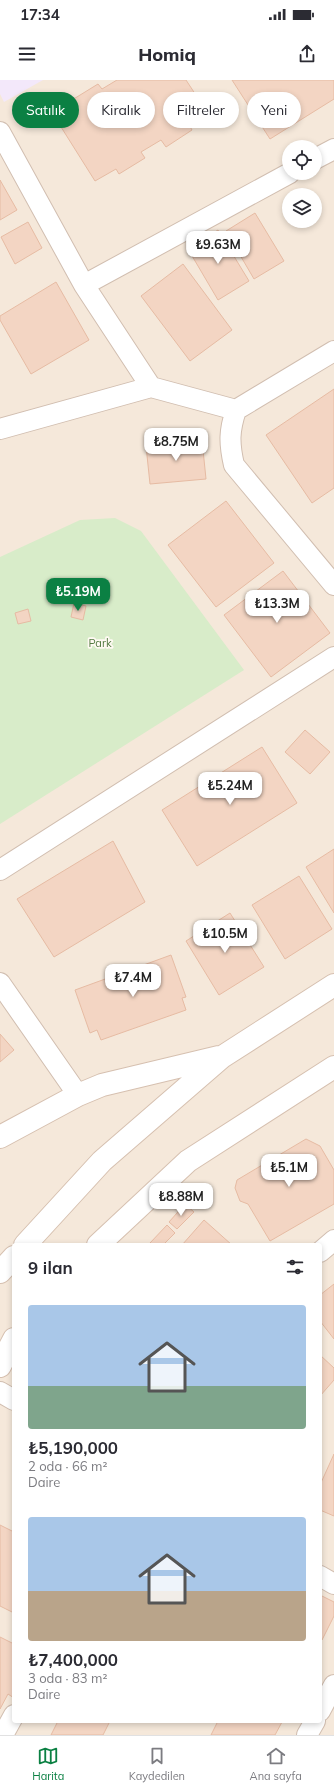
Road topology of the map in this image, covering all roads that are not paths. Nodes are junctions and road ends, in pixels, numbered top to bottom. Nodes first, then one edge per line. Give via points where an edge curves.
1 (0, 132) edge
2 (334, 149) edge
3 (322, 155) edge
4 (282, 177) edge
5 (84, 285) junction
6 (334, 351) edge
7 (151, 387) junction
8 (236, 410) junction
9 (0, 429) edge
10 (334, 585) edge
11 (334, 657) edge
12 (0, 870) edge
13 (0, 983) edge
14 (334, 985) edge
15 (222, 1057) junction
16 (334, 1067) edge
17 (78, 1095) junction
18 (0, 1137) edge
19 (334, 1240) edge
20 (27, 1243) edge
21 (100, 1243) edge
22 (322, 1250) edge
23 (12, 1259) edge
24 (0, 1272) edge
25 (12, 1342) edge
26 (0, 1366) edge
27 (0, 1392) edge
28 (12, 1399) edge
29 (322, 1577) edge
30 (334, 1584) edge
31 (334, 1685) edge
32 (322, 1707) edge
33 (12, 1719) edge
34 (314, 1723) edge
35 (3, 1735) edge
36 (307, 1735) edge

1 - 5 street
2 - 3 street
4 - 5 street
5 - 7 street
6 - 8 street
7 - 8 street
7 - 9 street
8 - 10 street via 230,427 234,465
11 - 12 street
13 - 17 street
14 - 15 main road
15 - 17 main road via 102,1085
15 - 20 main road via 102,1161
16 - 21 main road via 188,1161
17 - 18 main road
19 - 22 street
23 - 24 main road
25 - 26 main road
27 - 28 street
29 - 30 street
31 - 32 street
33 - 35 street
34 - 36 street

